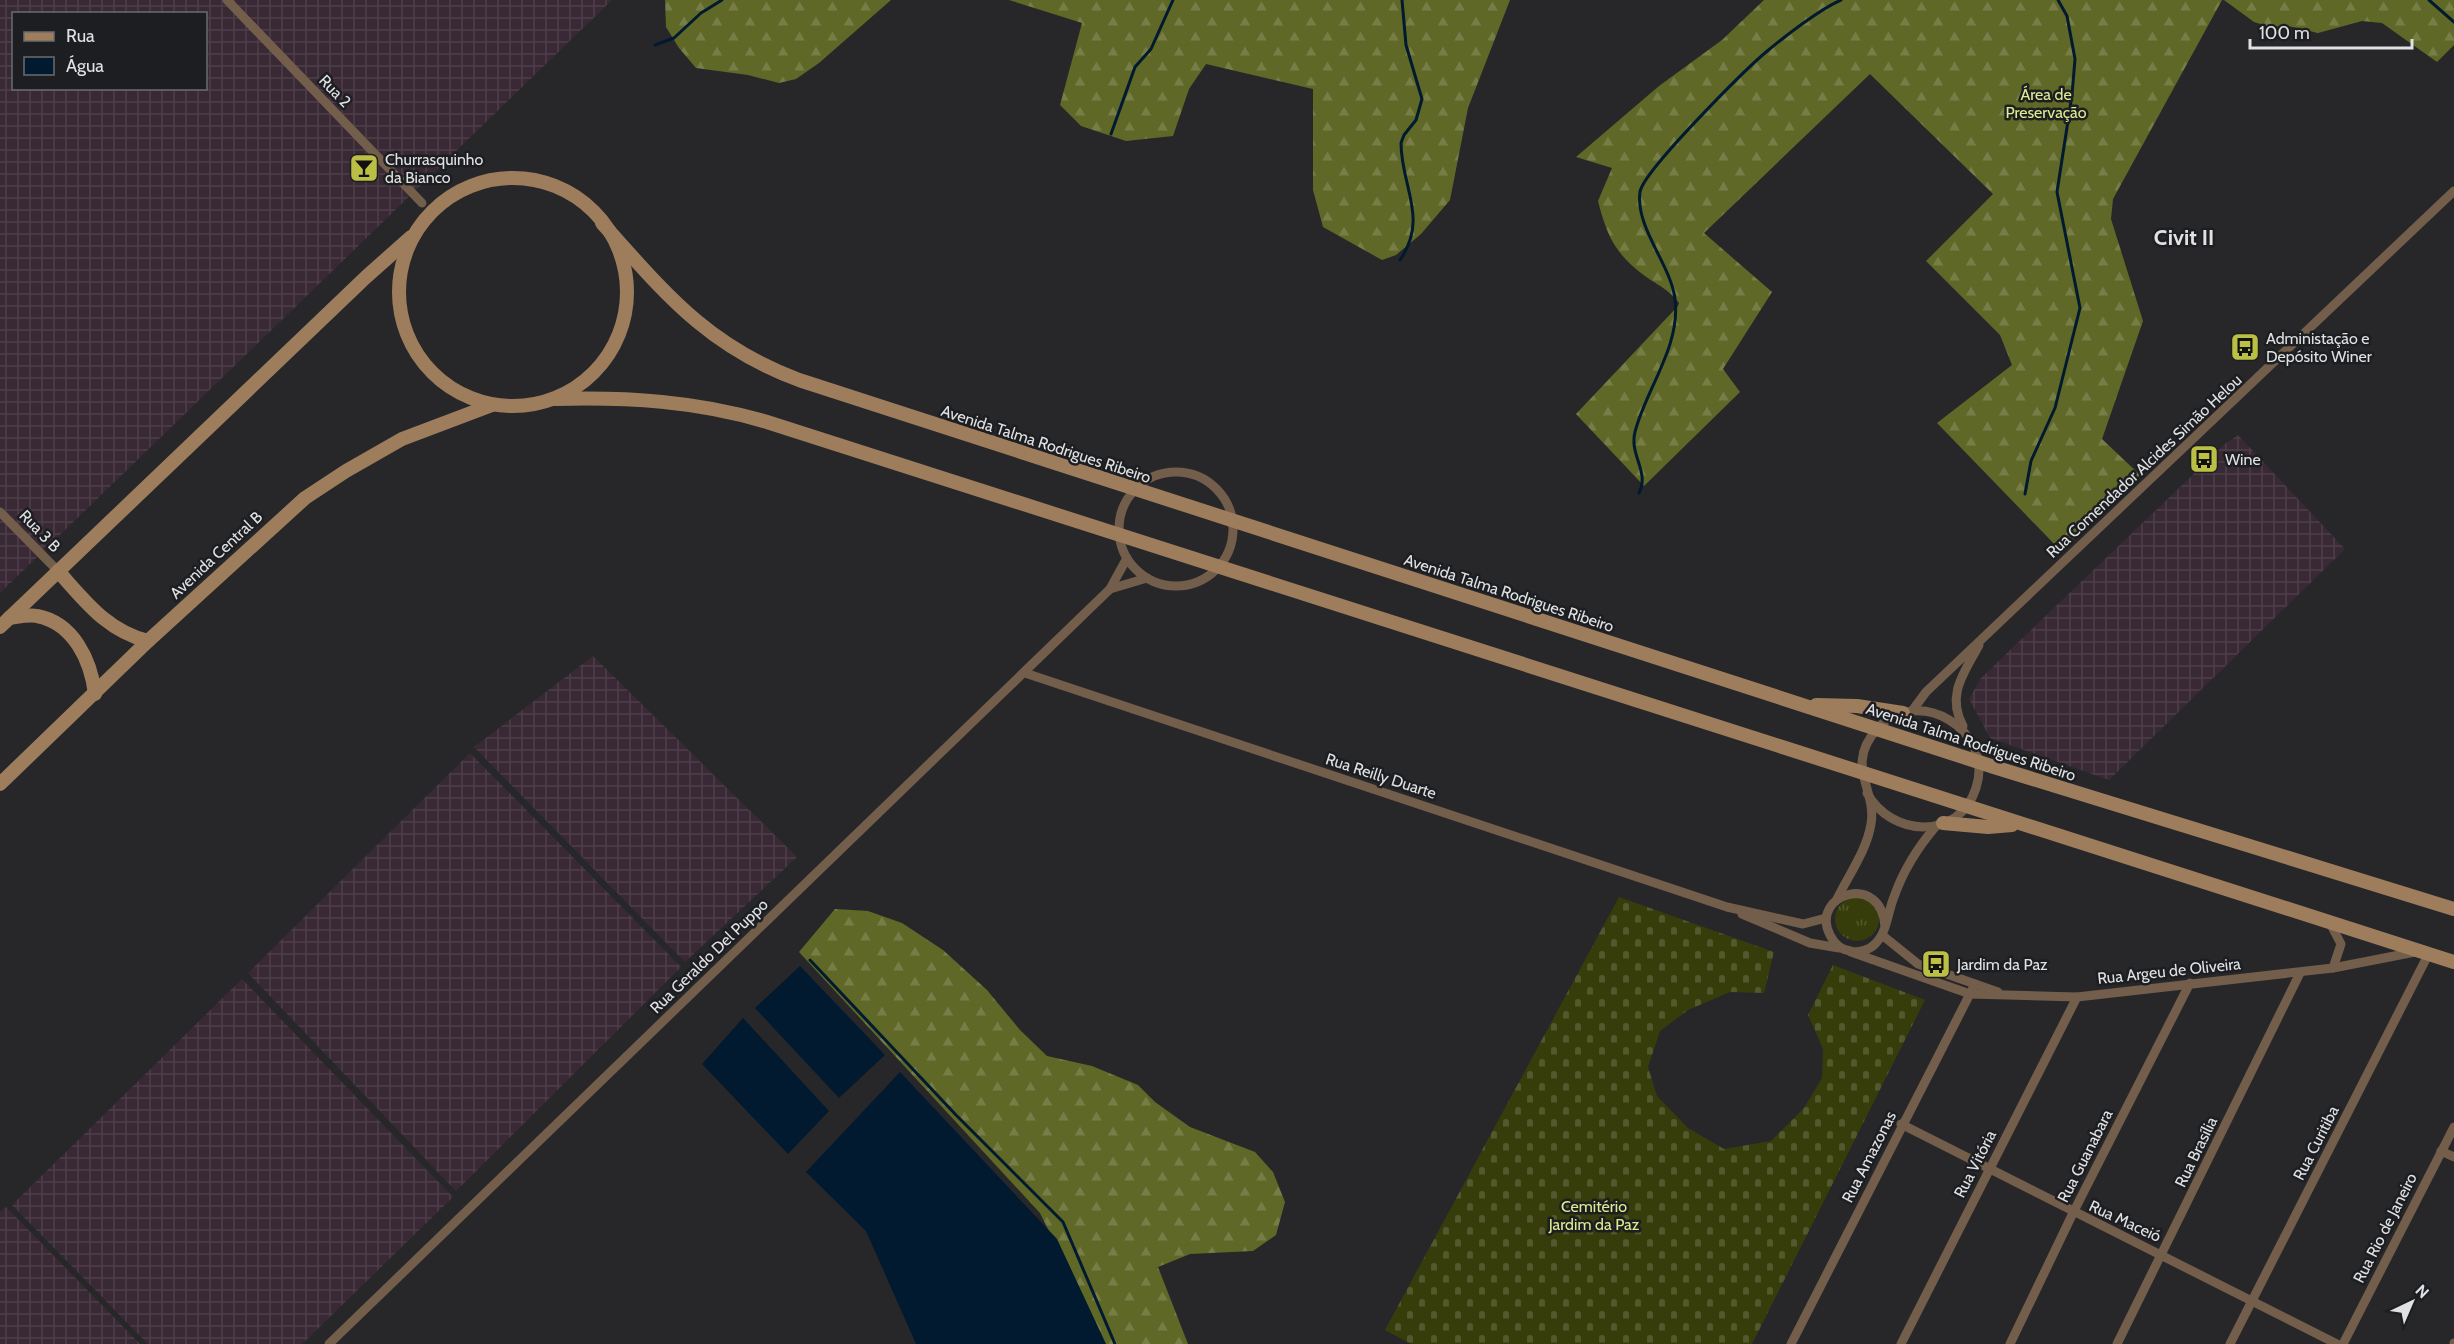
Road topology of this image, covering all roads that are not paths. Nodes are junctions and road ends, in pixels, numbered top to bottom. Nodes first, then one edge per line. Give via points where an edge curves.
1 (226, 0) edge
2 (2454, 192) edge
3 (422, 202) dead end
4 (602, 223) junction
5 (413, 236) junction
6 (555, 399) junction
7 (492, 405) junction
8 (1134, 490) junction
9 (0, 512) edge
10 (1232, 522) junction
11 (1120, 535) junction
12 (1127, 558) junction
13 (1219, 567) junction
14 (58, 572) junction
15 (1147, 578) junction
16 (1110, 590) junction
17 (4, 622) edge
18 (1983, 637) junction
19 (148, 641) junction
20 (1025, 673) junction
21 (95, 694) junction
22 (1802, 705) junction
23 (1908, 712) junction
24 (1877, 729) junction
25 (1967, 734) junction
26 (1978, 761) junction
27 (1862, 773) junction
28 (0, 784) edge
29 (1867, 793) junction
30 (1965, 807) junction
31 (1939, 825) junction
32 (2022, 825) junction
33 (1837, 899) junction
34 (1727, 907) junction
35 (2454, 909) edge
36 (1826, 918) junction
37 (2329, 921) junction
38 (1884, 931) junction
39 (1840, 948) junction
40 (1851, 952) junction
41 (2423, 953) junction
42 (2454, 962) edge
43 (2333, 968) junction
44 (2300, 973) junction
45 (2190, 982) junction
46 (1975, 984) junction
47 (1970, 994) junction
48 (2008, 996) junction
49 (2077, 997) junction
50 (1901, 1124) junction
51 (2454, 1127) edge
52 (2441, 1151) junction
53 (2454, 1157) edge
54 (1989, 1169) junction
55 (2073, 1213) junction
56 (2162, 1255) junction
57 (2252, 1300) junction
58 (329, 1344) edge
59 (1791, 1344) edge
60 (1901, 1344) edge
61 (2010, 1344) edge
62 (2117, 1344) edge
63 (2230, 1344) edge
64 (2337, 1344) edge
65 (2343, 1344) edge

1 - 3 street, Rua 2
2 - 18 street, Rua Comendador Alcides Simão Helou
4 - 5 main road, Avenida Central B via 568,194 541,182 511,178 482,182 454,194 431,212
4 - 6 main road, Avenida Central B via 616,245 624,270 626,297 622,323 613,347 598,369
4 - 8 main road, Avenida Talma Rodrigues Ribeiro via 677,305 748,359 799,380
5 - 7 main road, Avenida Central B via 399,276 406,330 420,359 452,389
5 - 14 main road, Avenida Central B
6 - 7 main road, Avenida Central B via 524,405
6 - 11 main road via 663,400 740,414
7 - 19 main road, Avenida Central B via 402,439 317,489 275,522
8 - 10 main road, Avenida Talma Rodrigues Ribeiro
8 - 10 street via 1158,475 1177,472 1196,476 1219,493
8 - 11 street via 1122,511
9 - 14 street, Rua 3 B
10 - 13 street via 1230,546
10 - 22 main road, Avenida Talma Rodrigues Ribeiro
11 - 12 street
11 - 13 main road
12 - 15 street
12 - 16 street, Rua Geraldo Del Puppo
13 - 15 street via 1205,578 1181,586
13 - 27 main road
14 - 17 main road, Avenida Central B
14 - 19 main road via 111,627
15 - 16 street, Rua Geraldo Del Puppo
16 - 20 street, Rua Geraldo Del Puppo
17 - 21 main road via 34,615 61,628 87,657
18 - 23 street, Rua Comendador Alcides Simão Helou
18 - 25 street, Rua Comendador Alcides Simão Helou via 1955,690 1957,714
19 - 21 main road, Avenida Central B
20 - 34 street, Rua Reilly Duarte
20 - 58 street, Rua Geraldo Del Puppo
21 - 28 main road, Avenida Central B
22 - 23 main road
22 - 24 main road, Avenida Talma Rodrigues Ribeiro
23 - 24 street
23 - 25 street via 1930,711 1947,717
24 - 26 main road, Avenida Talma Rodrigues Ribeiro
24 - 27 street via 1864,753
25 - 26 street, Rua Comendador Alcides Simão Helou
26 - 30 street via 1976,789
26 - 35 main road, Avenida Talma Rodrigues Ribeiro
27 - 29 street
27 - 30 main road
29 - 31 street via 1875,807 1895,822 1919,828
29 - 33 street via 1871,824
30 - 31 street
30 - 32 main road
31 - 32 main road
31 - 38 street via 1908,866
32 - 37 main road
33 - 36 street
33 - 38 street via 1859,893 1870,897 1884,915
34 - 36 street, Rua Reilly Duarte via 1803,924
34 - 39 street, Rua Reilly Duarte via 1810,943
36 - 39 street via 1827,930
37 - 41 main road
37 - 43 street via 2341,944
38 - 40 street via 1870,948
38 - 46 street via 1918,964
39 - 40 street
40 - 47 street
41 - 42 main road
41 - 43 street, Rua Argeu de Oliveira
41 - 57 street, Rua Curitiba
43 - 44 street, Rua Argeu de Oliveira
44 - 45 street, Rua Argeu de Oliveira
44 - 56 street, Rua Brasília
45 - 49 street, Rua Argeu de Oliveira
45 - 55 street, Rua Guanabara
46 - 47 street, Rua Amazonas
46 - 48 street
47 - 48 street
47 - 50 street, Rua Amazonas
48 - 49 street, Rua Argeu de Oliveira
49 - 54 street, Rua Vitória
50 - 54 street, Rua Maceió
50 - 59 street, Rua Amazonas
51 - 52 street, Rua Rio de Janeiro
52 - 53 street
52 - 65 street, Rua Rio de Janeiro
54 - 55 street, Rua Maceió
54 - 60 street, Rua Vitória
55 - 56 street, Rua Maceió
55 - 61 street, Rua Guanabara
56 - 57 street, Rua Maceió
56 - 62 street, Rua Brasília
57 - 63 street, Rua Curitiba
57 - 64 street, Rua Maceió

